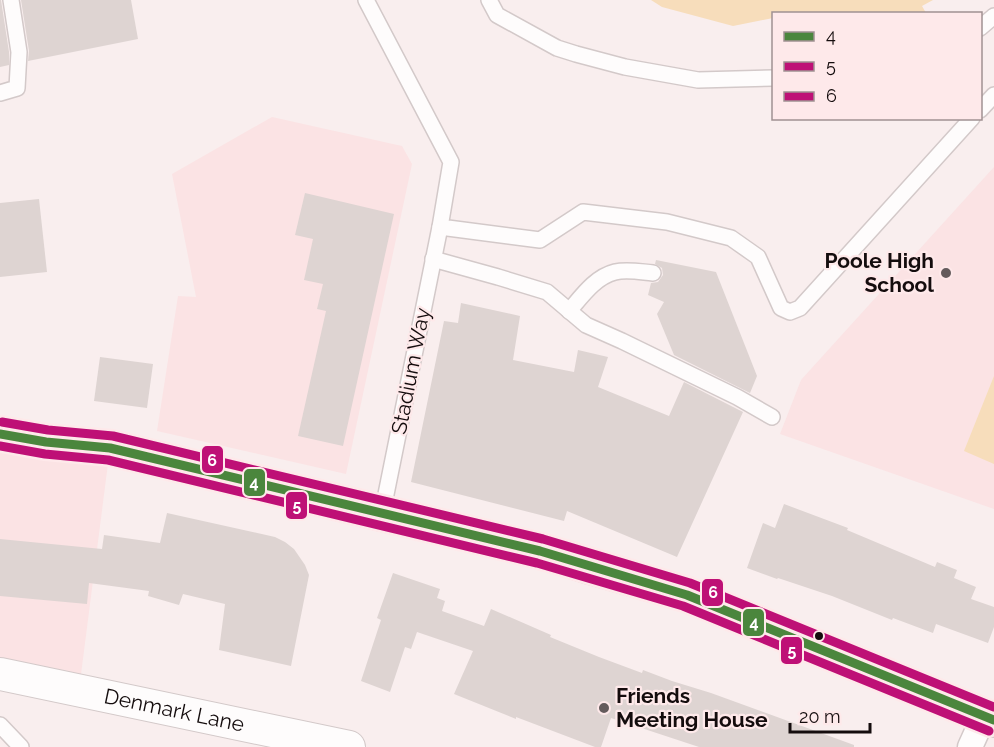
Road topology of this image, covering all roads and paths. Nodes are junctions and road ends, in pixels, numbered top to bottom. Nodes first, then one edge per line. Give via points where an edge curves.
1 (11, 0) edge
2 (366, 0) edge
3 (489, 0) edge
4 (994, 16) edge
5 (982, 27) edge
6 (772, 78) edge
7 (0, 93) edge
8 (994, 95) edge
9 (982, 109) edge
10 (970, 120) edge
11 (440, 227) junction
12 (433, 259) junction
13 (653, 273) dead end
14 (569, 311) junction
15 (772, 417) dead end
16 (0, 434) edge
17 (382, 514) junction
18 (0, 674) edge
19 (989, 718) edge
20 (0, 725) edge
21 (343, 746) edge
22 (21, 747) edge
23 (970, 747) edge

1 - 7 lane via 19,52 17,88
2 - 11 lane, Stadium Way via 451,162
3 - 6 lane via 497,15 557,48 576,54 698,80
4 - 5 lane
8 - 9 lane
10 - 11 lane via 800,308 790,312 781,308 758,257 731,238 667,222 583,212 540,240
11 - 12 lane, Stadium Way
12 - 14 lane via 547,292
12 - 17 lane, Stadium Way
13 - 14 lane via 615,272 603,277
14 - 15 lane via 586,325
16 - 17 main road via 110,448
17 - 19 main road via 540,551 687,595
18 - 21 street, Denmark Lane
19 - 23 street
20 - 22 lane

